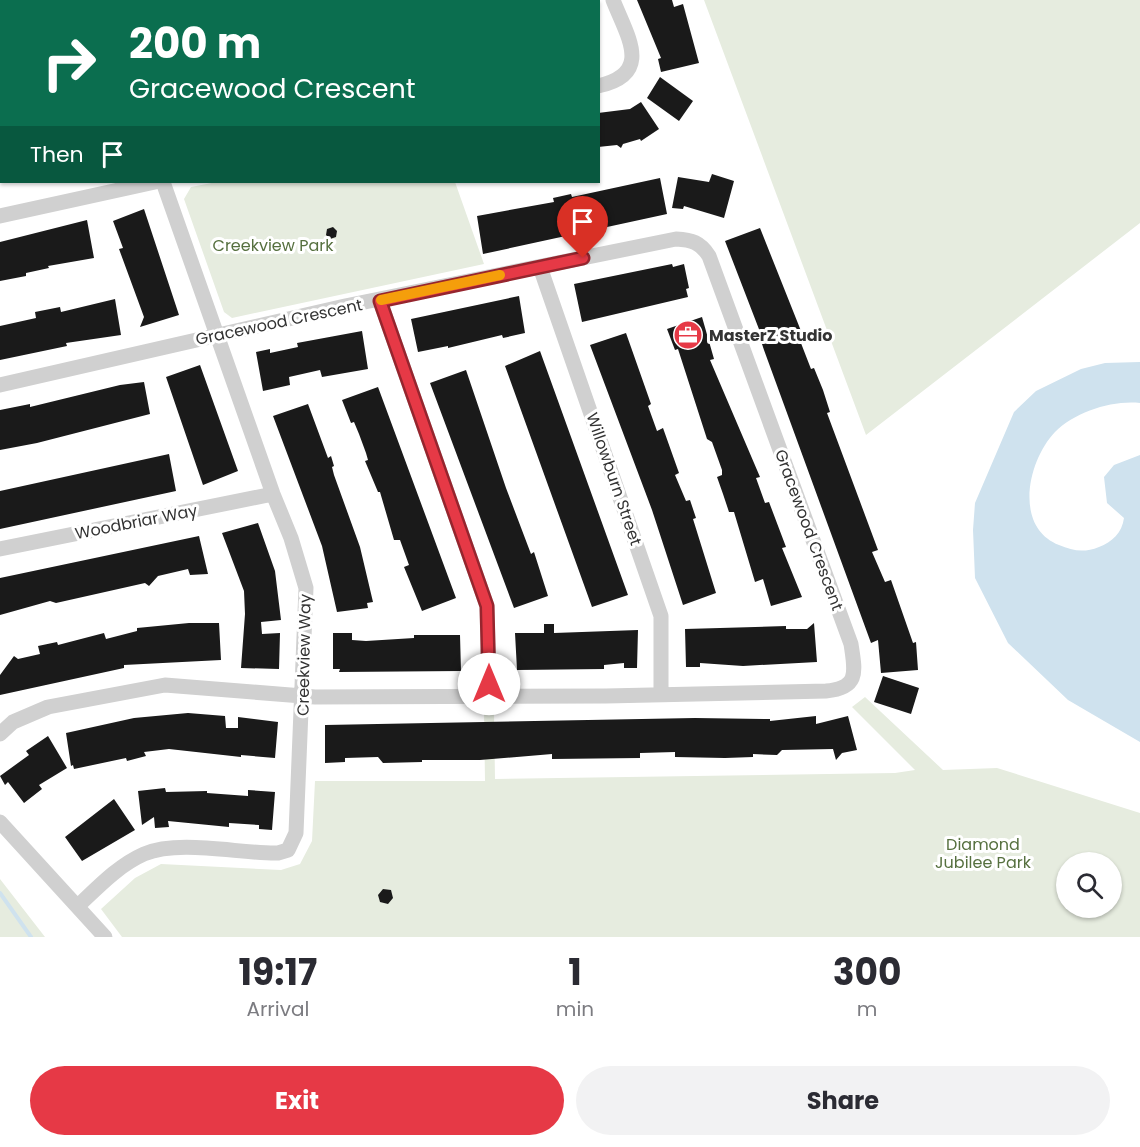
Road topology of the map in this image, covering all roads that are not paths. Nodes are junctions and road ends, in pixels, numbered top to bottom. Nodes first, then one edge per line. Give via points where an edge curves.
1 (613, 0) edge
2 (600, 85) edge
3 (150, 183) edge
4 (163, 183) edge
5 (0, 216) edge
6 (540, 267) junction
7 (380, 301) junction
8 (216, 335) junction
9 (0, 385) edge
10 (273, 494) junction
11 (0, 549) edge
12 (661, 695) junction
13 (303, 696) junction
14 (489, 696) junction
15 (0, 734) edge
16 (0, 822) edge
17 (79, 905) junction
18 (105, 937) edge

1 - 2 street via 633,53 628,73 622,79
3 - 5 street
4 - 8 street, Creekview Way
6 - 7 street, Gracewood Crescent
6 - 12 street, Willowburn Street via 661,616
6 - 12 street, Gracewood Crescent via 676,239 702,245 851,644 855,669 852,680 837,690
7 - 8 street, Gracewood Crescent
7 - 14 street via 487,606
8 - 9 street, Gracewood Crescent
8 - 10 street, Creekview Way
10 - 11 street, Woodbriar Way
10 - 13 street, Creekview Way via 306,588
12 - 14 street, Gracewood Crescent
13 - 14 street, Gracewood Crescent
13 - 15 street, Gracewood Crescent via 165,685 48,707 14,722
13 - 17 street, Creekview Way via 296,833 288,850 263,854 185,847 146,853 118,870
16 - 17 street
17 - 18 street

